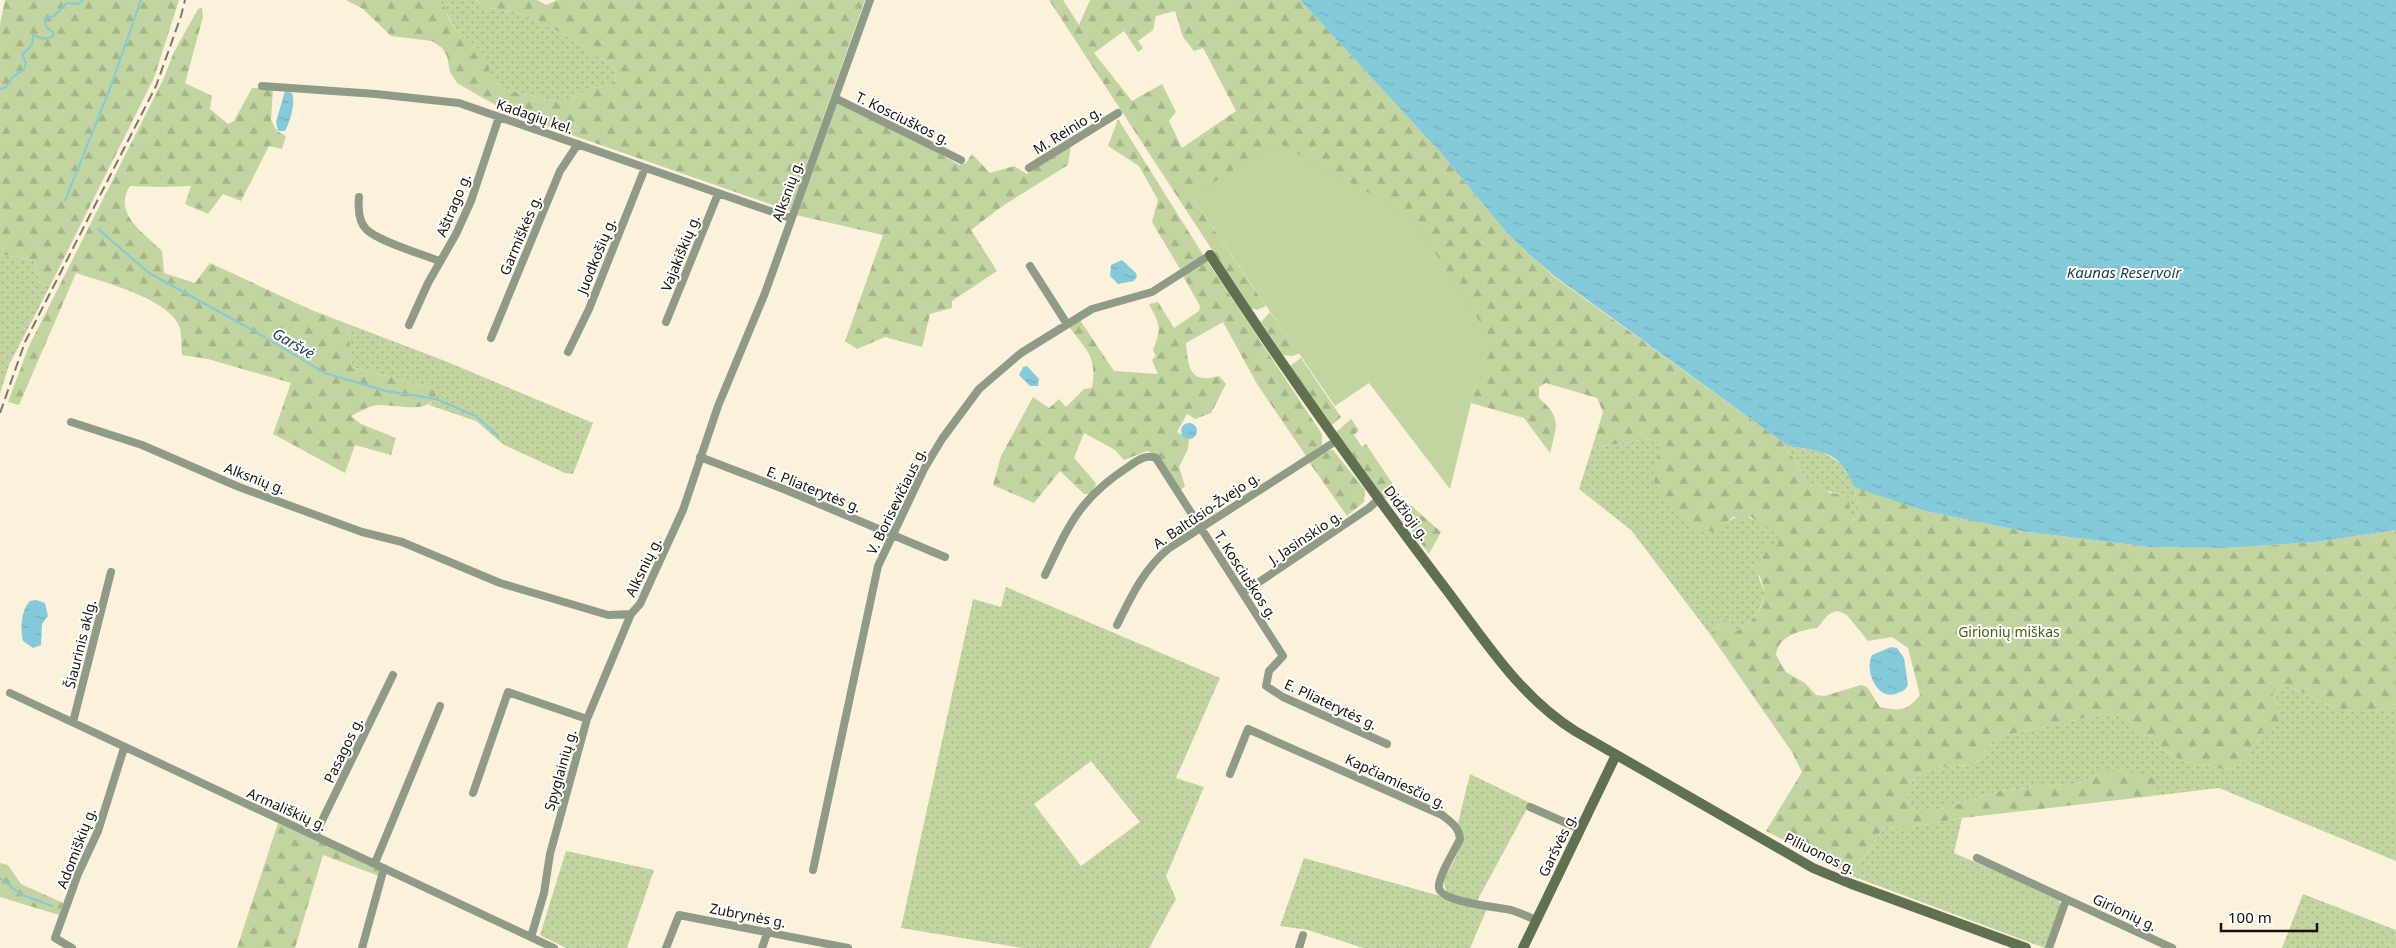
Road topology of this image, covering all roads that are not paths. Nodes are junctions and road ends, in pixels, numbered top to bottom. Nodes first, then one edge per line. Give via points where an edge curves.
1 (870, 0) edge
2 (262, 86) dead end
3 (835, 98) junction
4 (1118, 113) dead end
5 (499, 118) junction
6 (578, 144) junction
7 (960, 160) dead end
8 (645, 168) junction
9 (1029, 168) dead end
10 (718, 194) junction
11 (359, 197) dead end
12 (790, 218) junction
13 (1210, 255) joint
14 (439, 261) junction
15 (1030, 266) dead end
16 (666, 322) dead end
17 (1067, 324) junction
18 (409, 325) dead end
19 (491, 338) dead end
20 (568, 352) dead end
21 (71, 422) dead end
22 (1336, 441) junction
23 (700, 457) junction
24 (1379, 499) junction
25 (1200, 526) junction
26 (894, 536) junction
27 (945, 557) dead end
28 (111, 572) dead end
29 (1045, 575) dead end
30 (1243, 593) junction
31 (630, 614) junction
32 (1117, 625) dead end
33 (393, 676) dead end
34 (1266, 686) joint
35 (10, 693) dead end
36 (440, 706) dead end
37 (588, 719) junction
38 (73, 722) junction
39 (1387, 744) dead end
40 (124, 748) junction
41 (1616, 755) junction
42 (1230, 774) dead end
43 (473, 793) dead end
44 (1530, 807) dead end
45 (1580, 829) junction
46 (315, 835) junction
47 (1976, 858) dead end
48 (375, 863) junction
49 (384, 868) junction
50 (813, 870) dead end
51 (2066, 900) junction
52 (1536, 920) junction
53 (768, 931) junction
54 (1303, 934) dead end
55 (531, 938) junction
56 (72, 948) edge
57 (362, 948) edge
58 (554, 948) edge
59 (666, 948) edge
60 (762, 948) edge
61 (848, 948) edge
62 (1299, 948) edge
63 (1522, 948) edge
64 (2026, 948) edge
65 (2049, 948) edge
66 (2172, 948) edge

1 - 3 street, Alksnių g.
2 - 5 street, Kadagių kel. via 445,100 466,104
3 - 7 street, T. Kosciuškos g.
3 - 12 street, Alksnių g.
4 - 9 street, M. Reinio g.
5 - 6 street, Kadagių kel.
5 - 14 street, Aštrago g. via 471,201
6 - 8 street, Kadagių kel.
6 - 19 street, Garmiškės g. via 560,171
8 - 10 street, Kadagių kel.
8 - 20 street, Juodkošių g.
10 - 12 street, Kadagių kel.
10 - 16 street, Vajakiškių g.
11 - 14 street via 358,210 367,230
12 - 23 street, Alksnių g.
13 - 17 street, V. Borisevičiaus g. via 1152,292 1092,309
13 - 22 main road, Didžioji g.
14 - 18 street, Aštrago g.
15 - 17 street
17 - 26 street, V. Borisevičiaus g. via 1011,360 971,398 924,469
21 - 31 street, Alksnių g. via 142,445 239,486 362,532 402,542 500,582 608,615
22 - 24 main road, Didžioji g.
22 - 25 street, A. Baltūsio-Žvejo g.
23 - 26 street, E. Pliaterytės g.
23 - 31 street, Alksnių g. via 684,510 663,558 640,604
24 - 30 street, J. Jasinskio g.
24 - 41 main road, Didžioji g. via 1524,689 1567,725
25 - 29 street, T. Kosciuškos g. via 1156,458 1149,455 1121,472 1084,503 1072,519
25 - 30 street, T. Kosciuškos g.
25 - 32 street, A. Baltūsio-Žvejo g. via 1148,568
26 - 27 street, E. Pliaterytės g.
26 - 50 street, V. Borisevičiaus g. via 878,566
28 - 38 street, Šiaurinis aklg.
30 - 34 street, T. Kosciuškos g. via 1284,656 1269,671
31 - 37 street, Spyglainių g.
33 - 46 street, Pasagos g.
34 - 39 street, E. Pliaterytės g. via 1283,697
35 - 38 street, Armališkių g.
36 - 48 street
37 - 43 street via 508,692
37 - 55 street, Spyglainių g. via 550,854 544,893
38 - 40 street, Armališkių g.
40 - 46 street, Armališkių g.
40 - 56 street, Adomiškių g. via 98,831 78,874 55,938
41 - 45 main road, Garšvės g.
41 - 64 main road, Piliuonos g. via 1813,868
42 - 52 street, Kapčiamiesčio g. via 1248,730 1442,815 1460,832 1460,839 1441,877 1441,893 1457,900 1525,914
44 - 45 street
45 - 52 main road, Garšvės g.
46 - 48 street, Armališkių g.
47 - 51 street, Girionių g.
48 - 49 street, Armališkių g.
49 - 55 street, Armališkių g.
49 - 57 street
51 - 65 street
51 - 66 street, Girionių g.
52 - 63 main road, Garšvės g.
53 - 59 street, Zubrynės g. via 679,914
53 - 60 street
53 - 61 street, Zubrynės g.
54 - 62 street
55 - 58 street, Armališkių g.

